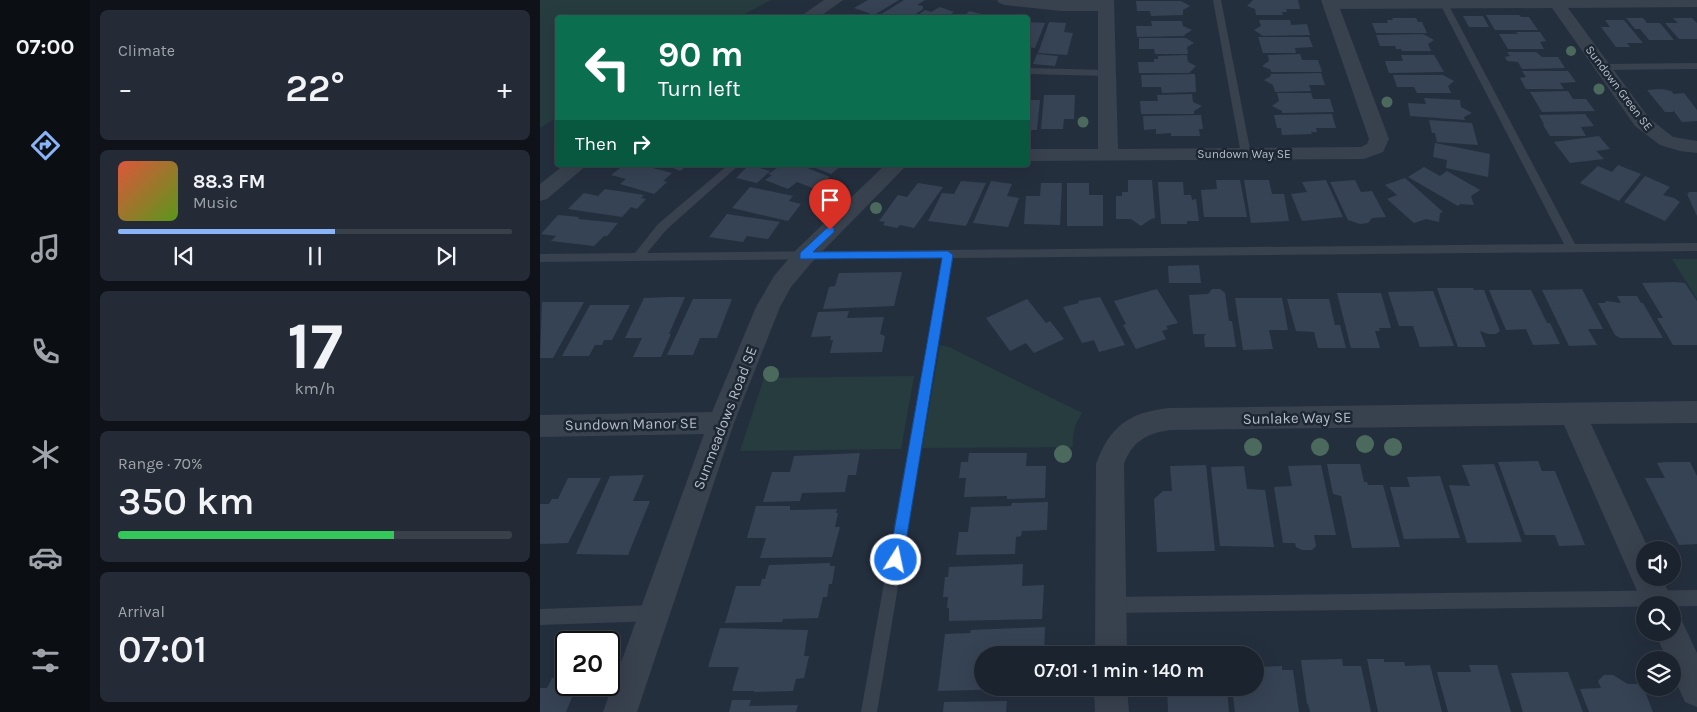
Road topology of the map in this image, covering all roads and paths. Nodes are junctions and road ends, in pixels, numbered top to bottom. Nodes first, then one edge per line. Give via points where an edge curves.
1 (835, 0) edge
2 (1005, 0) edge
3 (1217, 0) edge
4 (1442, 1) edge
5 (1330, 2) edge
6 (1697, 2) edge
7 (1106, 3) edge
8 (1557, 3) junction
9 (814, 15) edge
10 (1697, 66) edge
11 (1602, 67) junction
12 (1030, 71) edge
13 (1107, 73) junction
14 (1697, 147) edge
15 (1246, 154) junction
16 (1030, 155) edge
17 (1108, 155) junction
18 (574, 167) edge
19 (732, 167) edge
20 (895, 167) edge
21 (540, 194) edge
22 (1697, 247) edge
23 (1571, 248) junction
24 (948, 255) junction
25 (804, 256) junction
26 (638, 257) junction
27 (540, 258) edge
28 (1697, 412) edge
29 (1573, 414) junction
30 (721, 423) junction
31 (540, 426) edge
32 (1651, 589) edge
33 (1697, 598) edge
34 (1110, 605) junction
35 (656, 613) junction
36 (540, 617) edge
37 (1675, 641) edge
38 (1111, 646) edge
39 (1697, 690) edge
40 (1111, 696) edge
41 (620, 712) edge
42 (870, 712) edge
43 (1112, 712) edge

1 - 9 street
2 - 7 street via 1061,6
3 - 15 lane
4 - 5 street
4 - 8 street
4 - 23 lane
5 - 15 street, Sundown Way SE via 1379,144 1364,153
6 - 8 street
7 - 13 street
8 - 11 street, Sundown Green SE
10 - 11 lane
11 - 14 street, Sundown Green SE via 1656,137 1668,144
12 - 13 lane
13 - 17 street
15 - 17 street, Sundown Way SE
16 - 17 street
18 - 21 street
19 - 26 lane via 662,228
20 - 25 street, Sunmeadows Road SE
22 - 23 lane
23 - 24 lane
24 - 25 lane
24 - 42 lane
25 - 26 lane
25 - 30 street, Sunmeadows Road SE via 782,282 768,307
26 - 27 lane
28 - 29 street, Sunlake Way SE
29 - 32 street
29 - 34 street, Sunlake Way SE via 1170,419 1145,424 1131,430 1120,441 1110,464
30 - 31 street, Sundown Manor SE
30 - 35 street, Sunmeadows Road SE
32 - 33 lane
32 - 34 lane
34 - 38 street, Sunlake Way SE
35 - 36 lane
35 - 41 street, Sunmeadows Road SE
37 - 39 street
40 - 43 street

